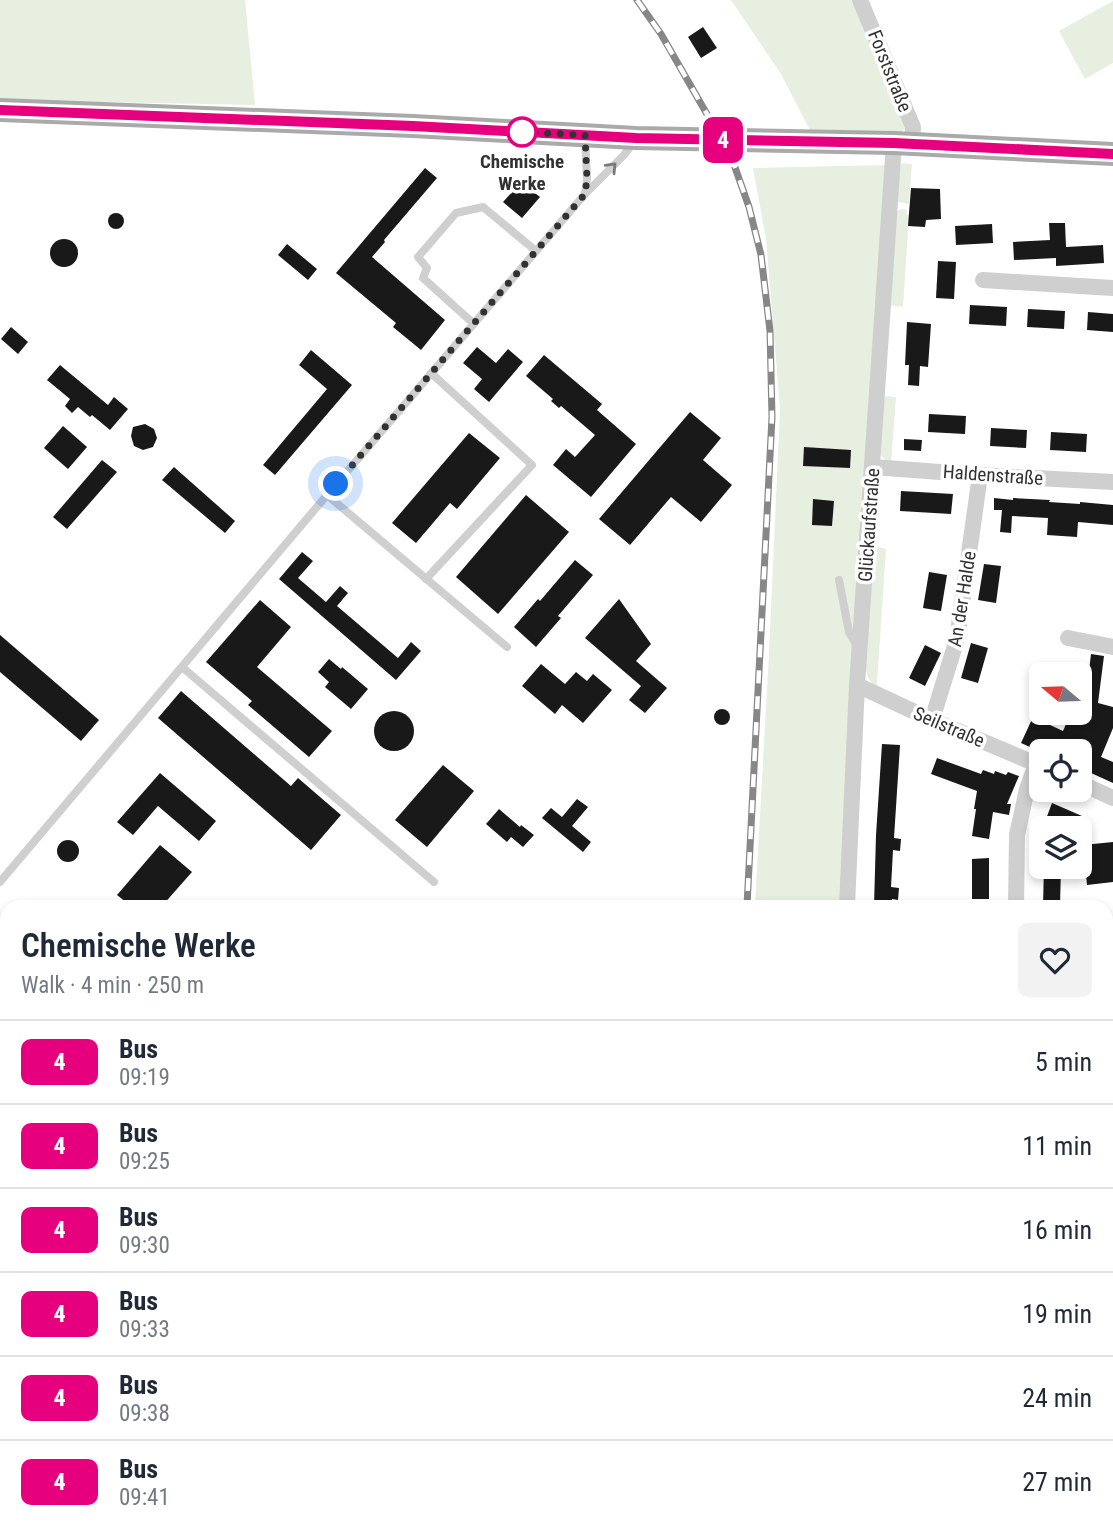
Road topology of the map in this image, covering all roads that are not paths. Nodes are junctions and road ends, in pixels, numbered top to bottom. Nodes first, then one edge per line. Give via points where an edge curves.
1 (860, 0) edge
2 (0, 110) edge
3 (585, 135) junction
4 (636, 138) junction
5 (903, 143) junction
6 (1113, 154) edge
7 (585, 194) junction
8 (536, 251) junction
9 (983, 280) dead end
10 (1113, 288) edge
11 (474, 324) junction
12 (431, 373) junction
13 (873, 467) junction
14 (981, 475) junction
15 (1113, 482) edge
16 (327, 495) junction
17 (426, 579) junction
18 (839, 580) dead end
19 (1068, 638) dead end
20 (508, 647) dead end
21 (1113, 647) edge
22 (860, 652) junction
23 (182, 667) junction
24 (857, 685) junction
25 (932, 720) junction
26 (1029, 761) edge
27 (1029, 785) edge
28 (1092, 788) edge
29 (1113, 798) edge
30 (0, 882) edge
31 (434, 882) dead end
32 (847, 900) edge
33 (1016, 900) edge

1 - 5 street, Forststraße via 913,127
2 - 3 main road
3 - 4 main road
3 - 7 lane
4 - 5 main road
7 -> 4 lane
5 - 6 main road
5 - 13 street, Glückaufstraße
7 - 8 lane
8 - 11 lane
8 - 11 lane via 483,207 456,213 418,257 427,268 423,278
9 - 10 street
11 - 12 lane
12 - 16 lane
12 - 17 lane via 532,465
13 - 14 street, Haldenstraße
13 - 22 street, Glückaufstraße
14 - 15 street, Haldenstraße
14 - 25 street, An der Halde via 957,639
16 - 17 lane
16 - 23 lane
17 - 20 lane
18 - 22 lane via 849,632
19 - 21 street
22 - 24 street, Glückaufstraße
23 - 30 lane
23 - 31 lane
24 - 25 street, Seilstraße
24 - 32 street, Glückaufstraße
25 - 26 street, Seilstraße
27 - 33 street via 1017,835
28 - 29 street

